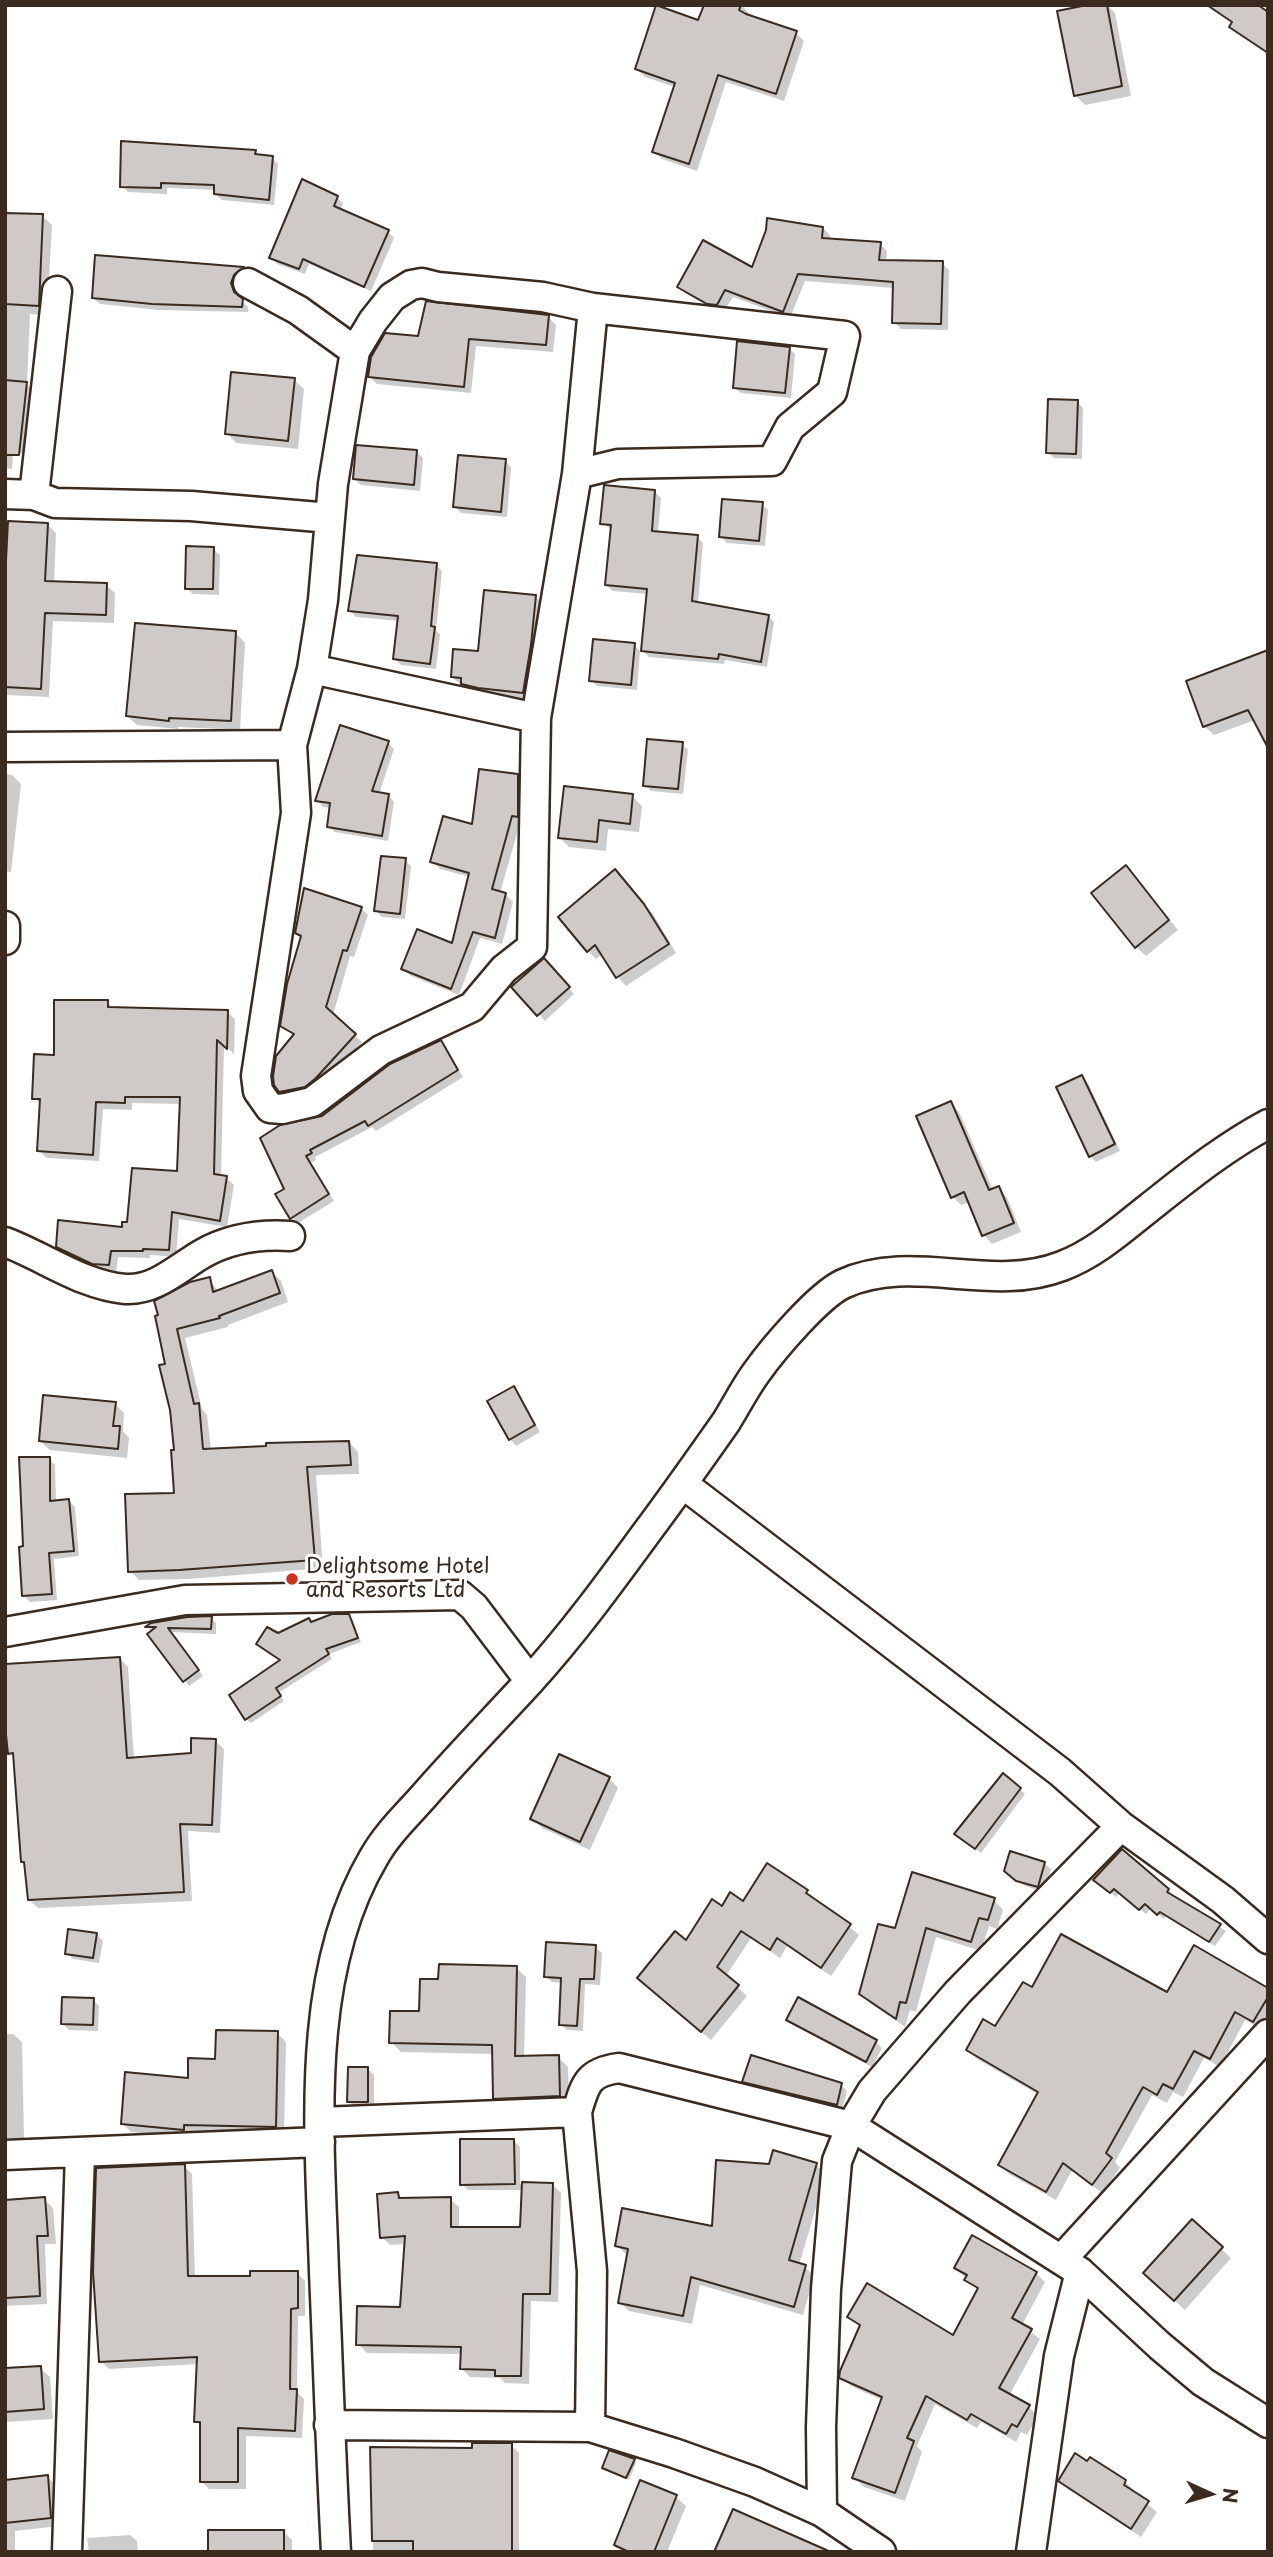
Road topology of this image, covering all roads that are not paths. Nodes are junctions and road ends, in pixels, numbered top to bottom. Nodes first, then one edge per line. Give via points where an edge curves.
1 (248, 283) dead end
2 (57, 291) dead end
3 (593, 308) junction
4 (355, 351) junction
5 (577, 474) junction
6 (5, 494) edge
7 (34, 495) junction
8 (330, 518) junction
9 (312, 669) junction
10 (536, 718) junction
11 (292, 745) junction
12 (5, 747) edge
13 (5, 926) edge
14 (5, 940) edge
15 (1268, 1124) edge
16 (290, 1236) dead end
17 (5, 1242) edge
18 (683, 1484) junction
19 (5, 1632) edge
20 (530, 1681) junction
21 (1121, 1826) junction
22 (1268, 1939) edge
23 (1268, 2034) edge
24 (577, 2112) junction
25 (851, 2126) junction
26 (320, 2132) junction
27 (80, 2153) junction
28 (5, 2155) edge
29 (1071, 2266) junction
30 (1268, 2423) edge
31 (329, 2425) junction
32 (590, 2427) junction
33 (822, 2512) junction
34 (67, 2552) edge
35 (336, 2552) edge
36 (881, 2552) edge
37 (1031, 2552) edge

1 - 4 street via 298,310
2 - 7 street
3 - 4 street via 543,297 422,283 392,297
3 - 5 street
3 - 5 street via 845,336 832,392 790,427 772,461 618,464
4 - 8 street
5 - 10 street
6 - 7 street
7 - 8 street via 55,503 191,506
8 - 9 street
9 - 10 street
9 - 11 street
10 - 11 street via 532,947 504,969 472,1007 381,1050 312,1102 270,1108 258,1091 256,1076 296,813
11 - 12 street
13 - 14 street
15 - 18 street via 1226,1149 1098,1248 1062,1266 1022,1278 911,1271 843,1284 816,1303 756,1372
16 - 17 street via 262,1234 232,1241 147,1287 128,1289 59,1268
18 - 20 street
18 - 21 street via 1060,1772
19 - 20 street via 185,1600 460,1595
20 - 26 street via 372,1860 349,1913 328,1983
21 - 22 street
21 - 25 street via 958,1992 872,2091
23 - 29 street
24 - 25 street via 584,2086 601,2071 619,2068
24 - 26 street
24 - 32 street via 592,2271
25 - 29 street
25 - 33 street via 837,2161 826,2289
26 - 27 street
26 - 31 street
27 - 28 street
27 - 34 street
29 - 30 street via 1203,2382
29 - 37 street
31 - 32 street
31 - 35 street
32 - 33 street via 755,2482
33 - 36 street

